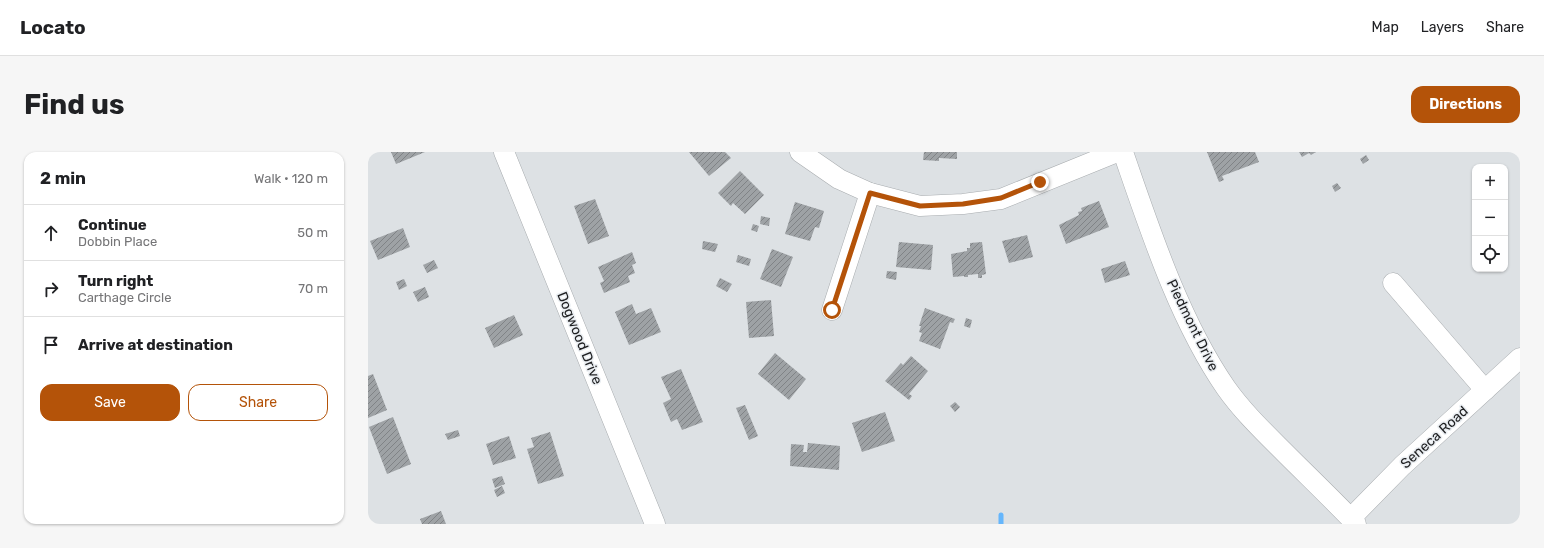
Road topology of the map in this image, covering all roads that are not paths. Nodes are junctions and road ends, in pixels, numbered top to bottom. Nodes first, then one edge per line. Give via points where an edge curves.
1 (504, 152) edge
2 (800, 152) edge
3 (1117, 152) edge
4 (1123, 152) edge
5 (870, 193) junction
6 (1393, 283) dead end
7 (832, 310) dead end
8 (1520, 358) edge
9 (1485, 390) junction
10 (1354, 521) edge
11 (655, 524) edge

1 - 11 street, Dogwood Drive
2 - 5 street via 839,179
3 - 5 street via 1001,198 963,204 920,206
4 - 10 street, Piedmont Drive via 1161,257 1206,357 1248,416
5 - 7 street
6 - 9 street
8 - 9 street, Seneca Road
9 - 10 street, Seneca Road via 1402,466

